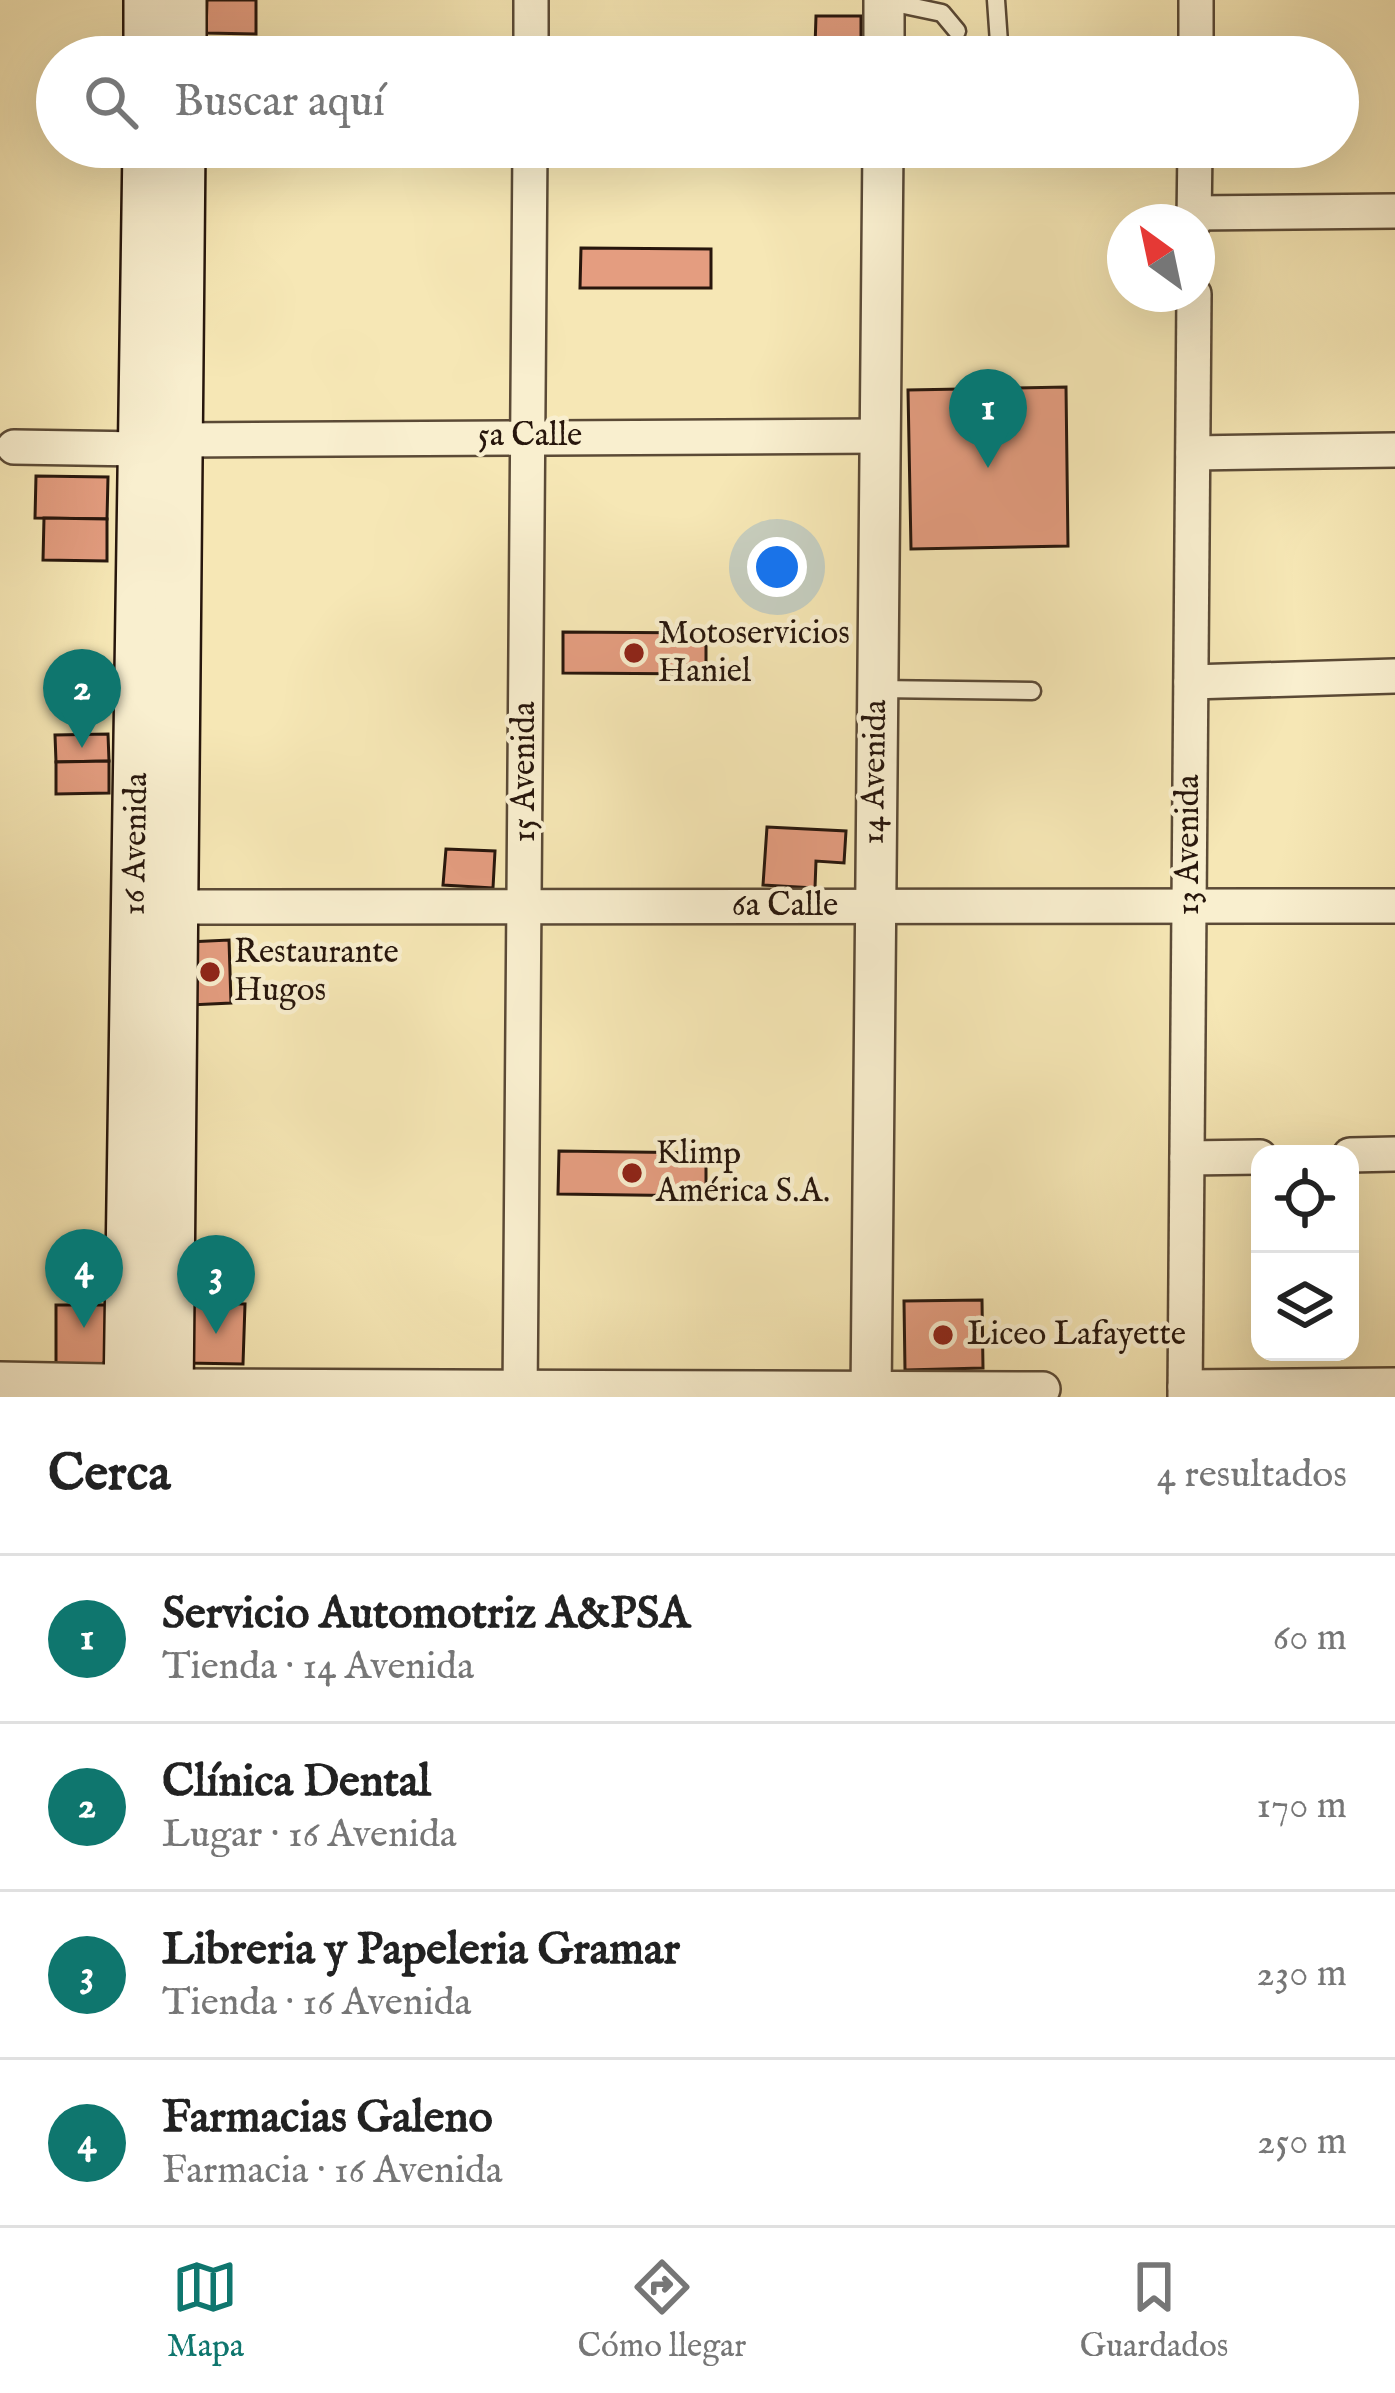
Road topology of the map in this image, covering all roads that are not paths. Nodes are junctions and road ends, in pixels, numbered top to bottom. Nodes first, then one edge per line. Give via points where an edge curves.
1 (147, 0) edge
2 (183, 0) edge
3 (531, 0) edge
4 (884, 0) edge
5 (996, 0) edge
6 (1196, 0) edge
7 (957, 32) dead end
8 (147, 36) edge
9 (183, 36) edge
10 (531, 36) edge
11 (884, 36) edge
12 (999, 36) edge
13 (1196, 36) edge
14 (147, 168) edge
15 (181, 168) edge
16 (530, 168) edge
17 (883, 168) edge
18 (1195, 168) edge
19 (1194, 204) edge
20 (1395, 211) edge
21 (1215, 217) edge
22 (1194, 312) edge
23 (527, 435) junction
24 (880, 436) junction
25 (161, 444) junction
26 (14, 447) dead end
27 (1395, 450) edge
28 (1193, 453) junction
29 (1395, 676) edge
30 (1191, 682) junction
31 (877, 689) junction
32 (1032, 691) dead end
33 (524, 906) junction
34 (873, 906) junction
35 (1189, 906) junction
36 (1395, 906) edge
37 (175, 907) junction
38 (1395, 1154) edge
39 (1359, 1155) edge
40 (1251, 1157) edge
41 (1187, 1158) junction
42 (0, 1382) edge
43 (1395, 1385) edge
44 (1042, 1389) dead end
45 (149, 1391) edge
46 (520, 1392) edge
47 (1185, 1392) edge
48 (871, 1393) edge

1 - 8 main road
2 - 9 main road
3 - 10 street
4 - 7 lane via 942,13
4 - 11 street
5 - 12 lane
6 - 13 street
14 - 25 main road, 16 Avenida
15 - 25 main road, 16 Avenida
16 - 23 street, 15 Avenida
17 - 24 street, 14 Avenida
18 - 19 street
20 - 21 street
22 - 28 street, 13 Avenida
23 - 24 street, 5a Calle
23 - 25 street, 5a Calle
23 - 33 street, 15 Avenida
24 - 31 street, 14 Avenida
25 - 26 street, 5a Calle
25 - 37 main road, 16 Avenida
25 - 45 main road, 16 Avenida
27 - 28 street
28 - 30 street, 13 Avenida
29 - 30 street
30 - 35 street, 13 Avenida
31 - 32 lane
31 - 34 street, 14 Avenida
33 - 34 street, 6a Calle
33 - 37 street, 6a Calle
33 - 46 street, 15 Avenida
34 - 35 street, 6a Calle
34 - 48 street, 14 Avenida
35 - 36 street, 6a Calle
35 - 41 street, 13 Avenida
37 - 45 main road, 16 Avenida
38 - 39 street
40 - 41 street
41 - 47 street, 13 Avenida
42 - 45 street
43 - 47 street
44 - 48 street
45 - 46 street
46 - 48 street

